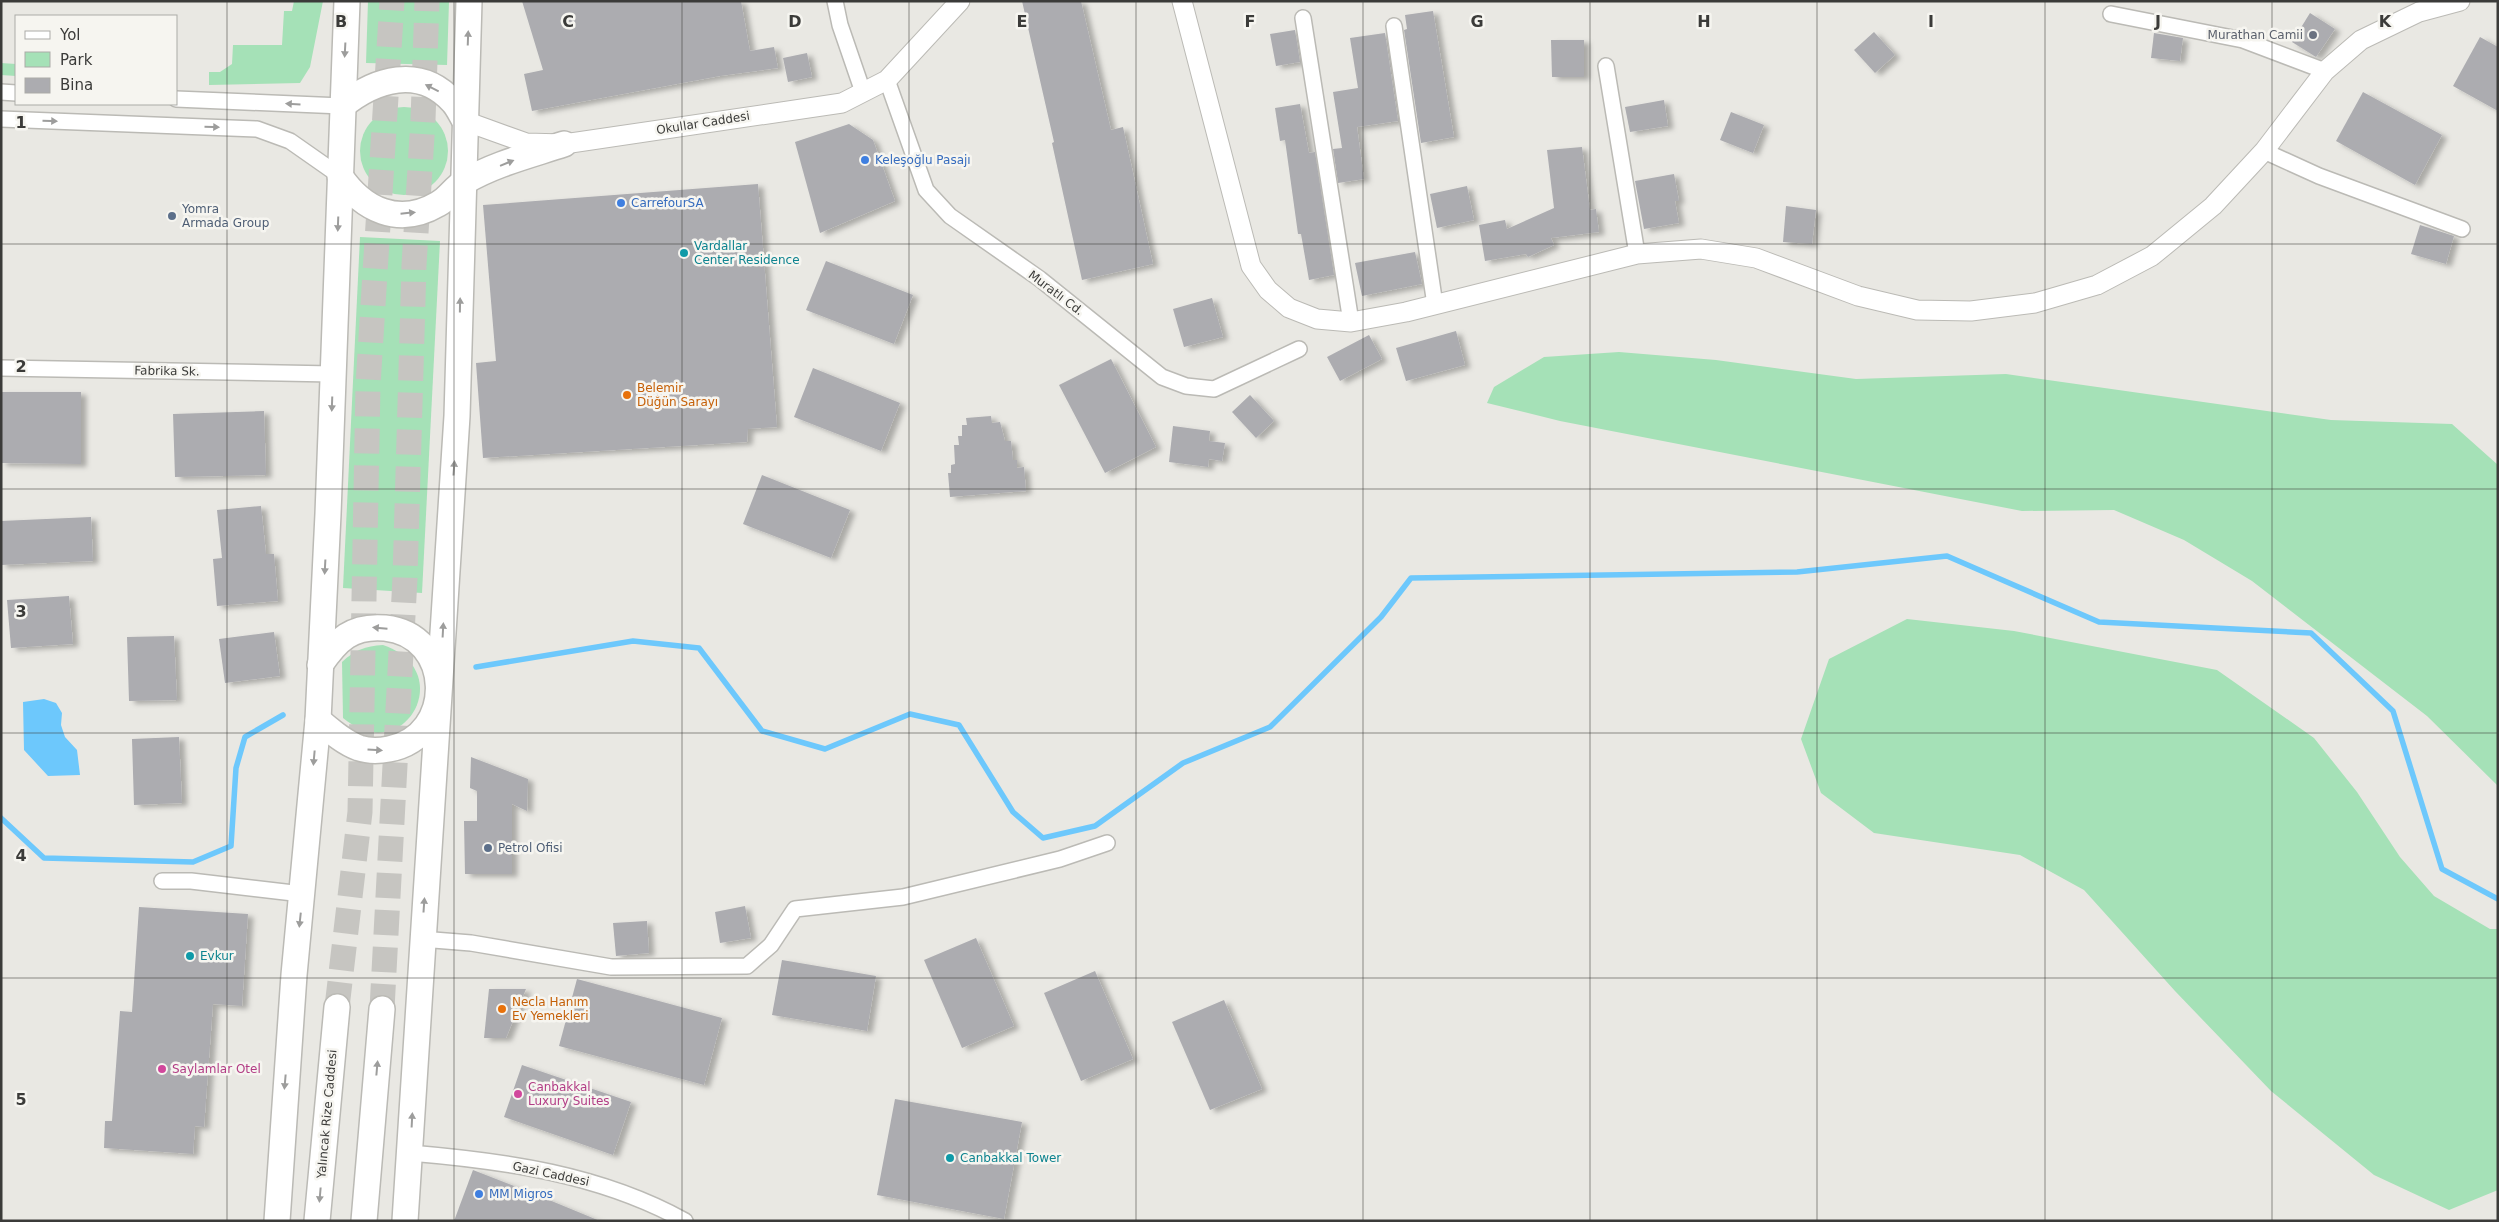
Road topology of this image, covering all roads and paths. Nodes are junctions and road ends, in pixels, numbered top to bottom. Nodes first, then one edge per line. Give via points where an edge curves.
1 (347, 1) edge
2 (469, 1) edge
3 (835, 1) edge
4 (960, 1) edge
5 (1182, 1) edge
6 (2460, 1) edge
7 (2111, 14) dead end
8 (1303, 18) dead end
9 (1394, 26) dead end
10 (1606, 66) dead end
11 (2325, 70) junction
12 (887, 80) junction
13 (1, 92) edge
14 (863, 92) junction
15 (15, 93) edge
16 (178, 99) edge
17 (342, 106) junction
18 (1, 119) edge
19 (465, 121) junction
20 (564, 144) junction
21 (2264, 151) junction
22 (340, 176) junction
23 (463, 183) junction
24 (2462, 229) dead end
25 (1637, 254) junction
26 (1435, 305) junction
27 (1351, 322) junction
28 (1299, 349) dead end
29 (1, 368) edge
30 (333, 374) junction
31 (320, 665) junction
32 (439, 696) junction
33 (318, 720) junction
34 (1107, 843) dead end
35 (162, 880) dead end
36 (302, 894) junction
37 (422, 938) junction
38 (337, 1007) tunnel mouth
39 (382, 1009) tunnel mouth
40 (410, 1153) junction
41 (277, 1221) edge
42 (317, 1221) edge
43 (364, 1221) edge
44 (405, 1221) edge
45 (685, 1221) edge

1 -> 17 highway
19 -> 2 highway
3 - 14 street
4 - 12 street
5 - 27 street via 1251,266 1268,290 1289,308 1317,319
6 - 11 street via 2419,12 2361,40
7 - 11 street via 2243,40
8 - 27 street
9 - 26 street
10 - 25 street
11 - 21 street
12 - 14 street, Okullar Caddesi
12 - 28 street, Muratlı Cd. via 926,190 950,216 1040,279 1162,377 1186,386 1214,389
13 - 15 street
14 - 20 street, Okullar Caddesi via 842,103
17 -> 16 street
19 -> 17 highway via 453,102 434,87 412,80 388,80 366,88
17 - 22 highway
18 -> 22 street via 257,129 290,140
19 - 20 street, Okullar Caddesi via 526,143
19 - 23 highway
23 -> 20 highway via 509,162
21 - 24 street via 2319,176
21 - 25 street via 2213,206 2152,256 2097,285 2035,303 1971,311 1917,310 1858,296 1756,258 1701,249
22 -> 23 highway via 350,191 368,206 387,213 407,215 440,203
22 -> 30 highway
32 -> 23 highway via 457,416
25 - 26 street
26 - 27 street
29 - 30 street, Fabrika Sk.
30 -> 31 highway
32 -> 31 highway via 437,672 428,653 413,638 394,629 372,627 351,632 334,644
31 - 33 highway
33 -> 32 highway via 359,748 380,751 398,748 427,727 436,711
37 -> 32 highway
33 -> 36 highway
34 - 37 street via 1060,859 903,897 795,909 771,944 747,966 611,967
35 - 36 street
36 -> 41 highway
40 -> 37 highway
38 -> 42 highway, Yalıncak Rize Caddesi
43 -> 39 highway
40 - 44 highway
40 - 45 street, Gazi Caddesi via 546,1170 612,1187

